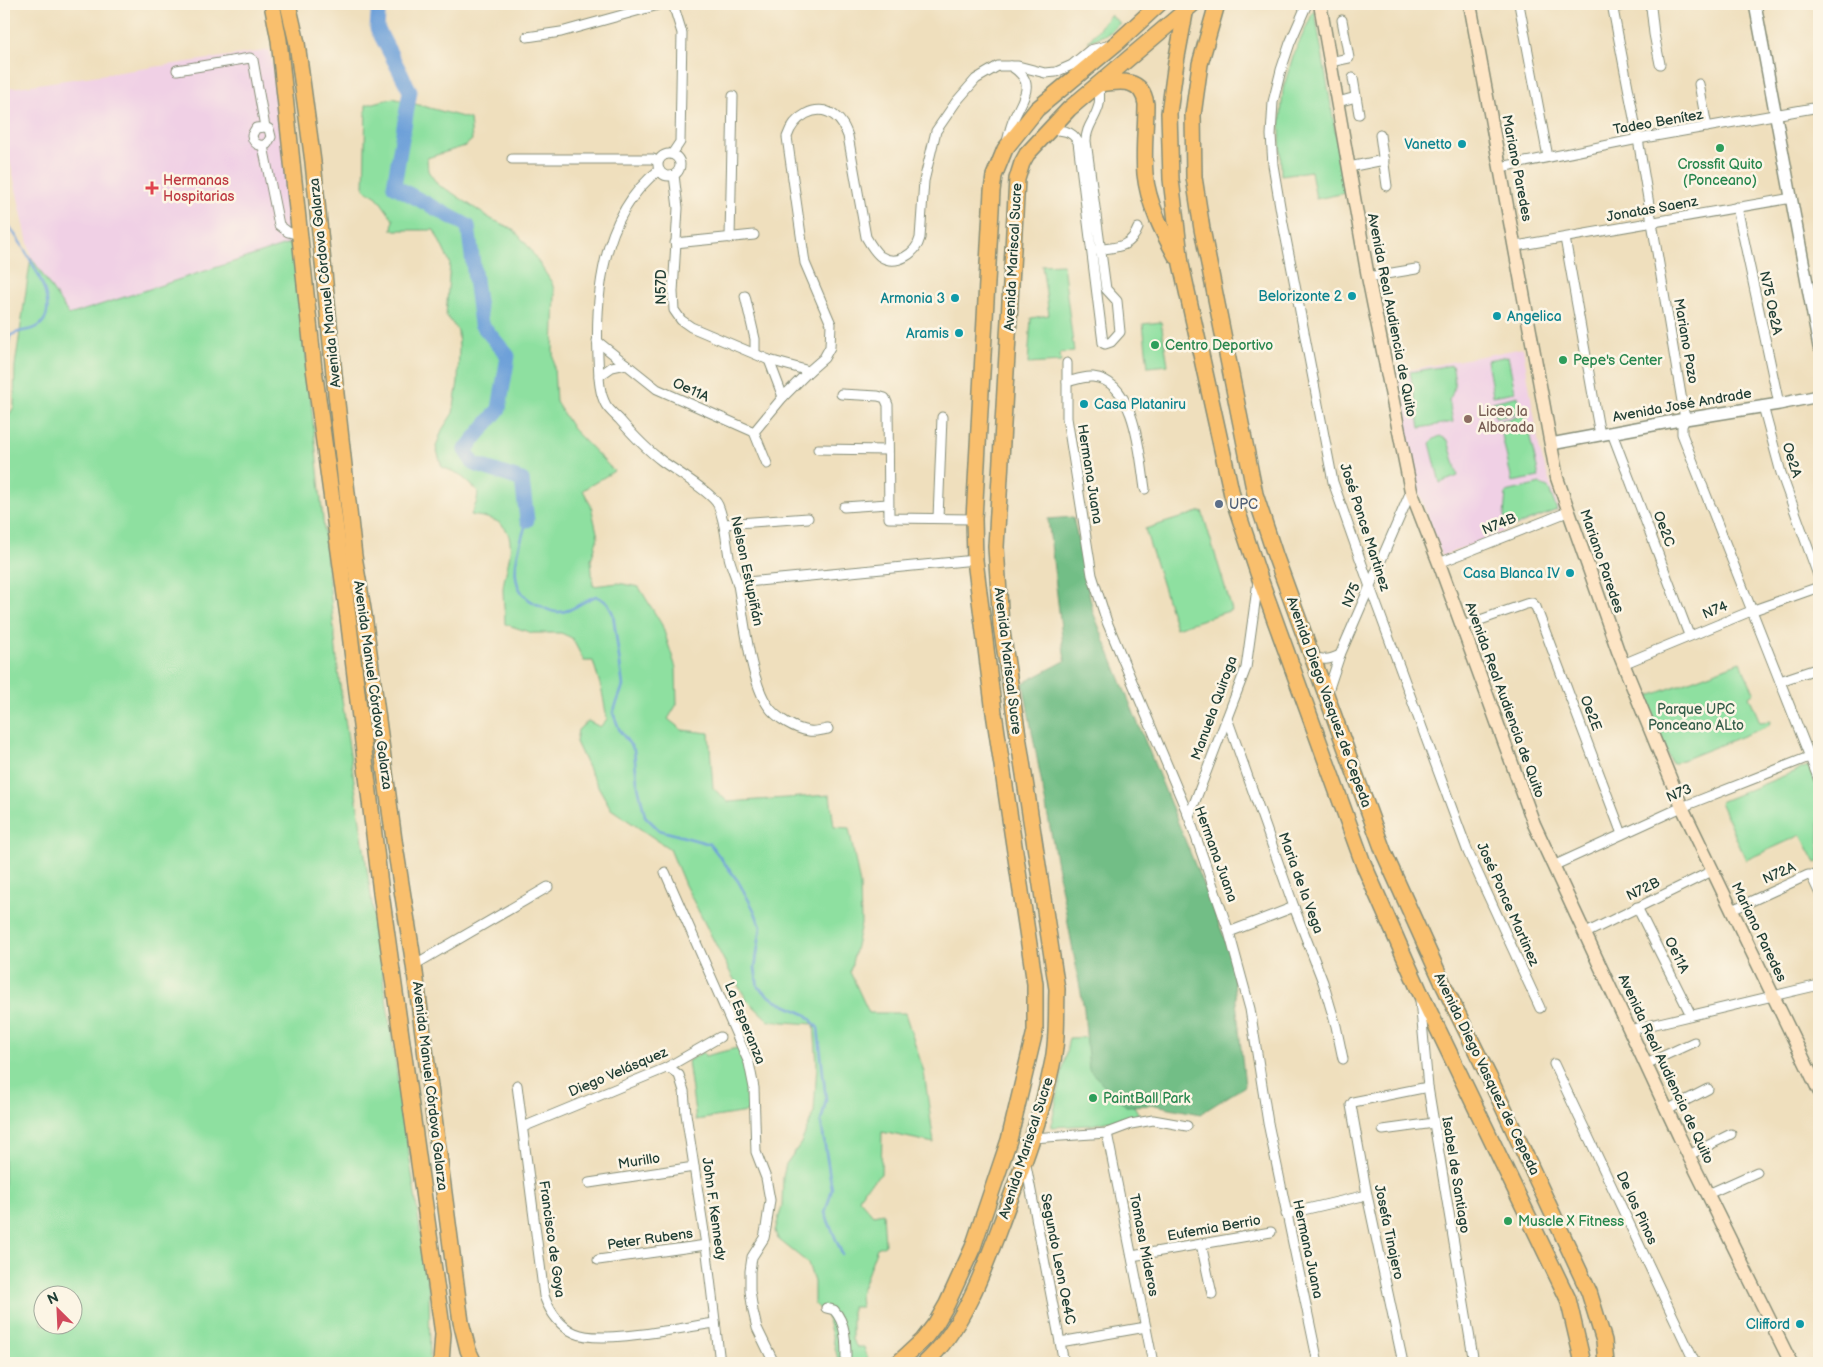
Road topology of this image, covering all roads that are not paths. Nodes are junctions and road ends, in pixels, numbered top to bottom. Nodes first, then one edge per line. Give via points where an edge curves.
1 (272, 4) edge
2 (288, 4) edge
3 (662, 4) edge
4 (673, 4) edge
5 (1159, 4) edge
6 (1217, 4) edge
7 (1307, 4) edge
8 (1320, 4) edge
9 (1470, 4) edge
10 (1519, 4) edge
11 (1629, 4) edge
12 (1647, 4) edge
13 (1755, 4) edge
14 (1188, 6) edge
15 (1612, 6) edge
16 (1342, 20) dead end
17 (527, 37) dead end
18 (1114, 44) junction
19 (1330, 62) junction
20 (1660, 64) dead end
21 (1011, 66) junction
22 (177, 70) dead end
23 (1353, 78) dead end
24 (1099, 84) junction
25 (1699, 84) dead end
26 (733, 96) dead end
27 (1356, 97) junction
28 (1338, 102) junction
29 (1819, 107) edge
30 (1360, 114) dead end
31 (1776, 115) junction
32 (265, 127) junction
33 (1706, 127) junction
34 (1049, 130) junction
35 (1380, 135) dead end
36 (1638, 139) junction
37 (263, 146) junction
38 (1005, 149) junction
39 (672, 154) junction
40 (1548, 157) junction
41 (512, 159) dead end
42 (1384, 160) junction
43 (658, 166) junction
44 (1502, 166) junction
45 (1349, 167) junction
46 (1085, 168) junction
47 (674, 175) junction
48 (1387, 186) dead end
49 (1792, 198) junction
50 (1737, 207) junction
51 (1652, 223) junction
52 (1138, 228) dead end
53 (300, 235) junction
54 (754, 235) dead end
55 (321, 236) junction
56 (730, 238) junction
57 (1564, 238) junction
58 (675, 243) junction
59 (1516, 246) junction
60 (1096, 250) junction
61 (1180, 264) junction
62 (1416, 269) dead end
63 (1368, 277) junction
64 (1106, 289) junction
65 (1096, 290) junction
66 (745, 296) dead end
67 (597, 341) junction
68 (1819, 347) edge
69 (755, 353) junction
70 (769, 360) junction
71 (626, 364) junction
72 (1067, 364) dead end
73 (809, 371) junction
74 (599, 376) junction
75 (1067, 382) junction
76 (841, 394) dead end
77 (1819, 396) edge
78 (783, 397) junction
79 (1779, 404) junction
80 (1763, 406) junction
81 (942, 417) dead end
82 (1685, 419) junction
83 (754, 432) junction
84 (1612, 433) junction
85 (1600, 435) junction
86 (1551, 444) junction
87 (818, 448) dead end
88 (888, 450) junction
89 (766, 464) dead end
90 (1145, 489) dead end
91 (975, 491) junction
92 (1411, 491) junction
93 (888, 504) junction
94 (844, 506) dead end
95 (1570, 511) junction
96 (808, 518) dead end
97 (938, 518) junction
98 (974, 519) junction
99 (724, 524) junction
100 (975, 560) junction
101 (1439, 563) junction
102 (1259, 576) junction
103 (1819, 578) edge
104 (737, 583) junction
105 (998, 584) junction
106 (1370, 586) junction
107 (1819, 587) edge
108 (1751, 611) junction
109 (364, 615) junction
110 (348, 617) junction
111 (1463, 626) junction
112 (1689, 635) junction
113 (1340, 655) junction
114 (1312, 656) junction
115 (1623, 664) junction
116 (1819, 668) edge
117 (1780, 681) junction
118 (1326, 696) junction
119 (994, 713) junction
120 (1227, 718) junction
121 (379, 727) junction
122 (828, 729) dead end
123 (361, 730) junction
124 (1819, 753) edge
125 (1809, 756) junction
126 (1819, 780) edge
127 (1025, 782) junction
128 (1682, 807) junction
129 (1189, 817) junction
130 (1622, 834) junction
131 (1553, 866) junction
132 (1712, 871) junction
133 (665, 872) dead end
134 (548, 887) dead end
135 (1819, 892) edge
136 (1638, 907) junction
137 (1294, 908) junction
138 (1732, 910) junction
139 (1229, 932) junction
140 (1586, 933) junction
141 (414, 965) junction
142 (1819, 985) edge
143 (1419, 990) junction
144 (1773, 995) junction
145 (1540, 1008) dead end
146 (1691, 1016) junction
147 (1630, 1030) junction
148 (720, 1037) dead end
149 (1694, 1042) dead end
150 (1342, 1059) dead end
151 (1554, 1064) dead end
152 (1646, 1064) junction
153 (666, 1068) junction
154 (517, 1085) dead end
155 (1428, 1087) junction
156 (1708, 1089) dead end
157 (1819, 1092) edge
158 (1667, 1110) junction
159 (1434, 1123) junction
160 (1187, 1126) dead end
161 (523, 1127) junction
162 (1383, 1130) dead end
163 (1107, 1133) junction
164 (1731, 1134) dead end
165 (1032, 1138) junction
166 (1689, 1154) junction
167 (1025, 1160) junction
168 (694, 1166) junction
169 (1757, 1172) dead end
170 (589, 1183) dead end
171 (1708, 1194) junction
172 (1367, 1195) junction
173 (1286, 1214) junction
174 (1271, 1232) dead end
175 (1201, 1244) junction
176 (706, 1245) junction
177 (1132, 1256) junction
178 (598, 1260) dead end
179 (1212, 1294) dead end
180 (826, 1308) dead end
181 (715, 1323) junction
182 (1146, 1327) junction
183 (1060, 1342) junction
184 (441, 1363) edge
185 (474, 1363) edge
186 (720, 1363) edge
187 (774, 1363) edge
188 (846, 1363) edge
189 (898, 1363) edge
190 (925, 1363) edge
191 (1064, 1363) edge
192 (1153, 1363) edge
193 (1318, 1363) edge
194 (1403, 1363) edge
195 (1474, 1363) edge
196 (1583, 1363) edge
197 (1606, 1363) edge
198 (1695, 1363) edge
199 (1791, 1363) edge

1 - 53 main road, Avenida Manuel Córdova Galarza via 279,40
2 - 55 main road, Avenida Manuel Córdova Galarza via 297,43
3 - 17 street via 560,32
4 - 39 street via 682,33 680,142
5 - 18 main road, Avenida Mariscal Sucre
6 - 114 main road, Avenida Diego Vasquez de Cepeda via 1200,64 1193,115 1194,176 1255,494
7 - 106 street, José Ponce Martinez via 1276,85 1271,120 1272,155 1333,482
8 - 19 main road, Avenida Real Audiencia de Quito
9 - 44 main road, Mariano Paredes
10 - 40 street
11 - 15 street
12 - 20 street via 1651,7
13 - 31 street
14 - 24 main road, Avenida Mariscal Sucre
14 - 61 main road, Avenida Diego Vasquez de Cepeda via 1169,113 1171,178
15 - 36 street, Mariano Pozo
16 - 19 street via 1349,58
18 - 21 street via 1090,50 1072,65 1056,72
18 - 38 main road, Avenida Mariscal Sucre via 1037,109
19 - 28 main road, Avenida Real Audiencia de Quito
21 - 38 street via 1023,75 1027,88 1012,122
21 - 73 street via 998,66 976,79 936,131 924,181 920,238 912,253 904,258 890,260 881,256 866,237 848,136 843,124 834,115 817,110 797,119 790,127 787,137 805,263 831,324 830,347 824,358
22 - 32 street via 245,58 253,60
23 - 27 street
24 - 34 main road, Avenida Mariscal Sucre
24 - 46 street via 1098,109 1086,132
24 - 61 main road via 1130,82 1138,86 1145,96 1145,174 1153,208
25 - 33 street
26 - 56 street
27 - 28 street
27 - 30 street
28 - 45 main road, Avenida Real Audiencia de Quito
29 - 31 street, Tadeo Benítez
31 - 33 street, Tadeo Benítez
31 - 49 street
32 - 37 street via 271,137
32 - 37 street via 256,128 252,135 255,143
33 - 36 street, Tadeo Benítez
34 - 46 street via 1066,130 1074,135
34 - 105 main road, Avenida Mariscal Sucre via 1027,154 1017,179 996,547
35 - 42 street
36 - 40 street, Tadeo Benítez
36 - 51 street, Mariano Pozo
37 - 53 street via 279,225
38 - 91 main road, Avenida Mariscal Sucre via 994,176 992,191
39 - 43 street via 663,155
39 - 47 street via 680,164
40 - 44 street, Tadeo Benítez
41 - 43 street via 653,159
42 - 45 street
42 - 48 street
43 - 47 street via 665,176
43 - 67 street, Nelson Estupiñán via 632,198 613,236 600,287
44 - 59 main road, Mariano Paredes
45 - 63 main road, Avenida Real Audiencia de Quito
46 - 60 street
47 - 58 street, N57D via 678,208
49 - 50 street, Jonatas Saenz
49 - 68 street
50 - 51 street, Jonatas Saenz
50 - 79 street, N75 Oe2A
51 - 57 street, Jonatas Saenz
51 - 82 street, Mariano Pozo
52 - 60 street via 1129,242
53 - 55 main road
53 - 110 main road, Avenida Manuel Córdova Galarza via 314,369
54 - 56 street
55 - 109 main road, Avenida Manuel Córdova Galarza via 346,492
56 - 58 street
57 - 59 street, Jonatas Saenz
57 - 85 street
58 - 69 street, N57D via 674,310 681,320
59 - 86 main road, Mariano Paredes
60 - 64 street
60 - 65 street
61 - 102 main road, Avenida Diego Vasquez de Cepeda via 1232,495
62 - 63 street
63 - 92 main road, Avenida Real Audiencia de Quito
64 - 65 street
64 - 65 street via 1117,301 1120,332 1105,344
66 - 69 street
67 - 71 street, Oe11A
67 - 74 street, Nelson Estupiñán
69 - 70 street, N57D
70 - 73 street, N57D
70 - 78 street
71 - 74 street via 612,367
71 - 83 street, Oe11A via 657,389
72 - 75 street, Hermana Juana
73 - 78 street
74 - 99 street, Nelson Estupiñán via 606,405 660,459 718,503
75 - 90 street via 1091,376 1100,378 1118,392 1135,425
75 - 129 street, Hermana Juana via 1067,418 1092,575 1107,622
76 - 88 street via 885,398 888,405
77 - 79 street, Avenida José Andrade
78 - 83 street
79 - 80 street, Avenida José Andrade
80 - 82 street, Avenida José Andrade
80 - 103 street, Oe2A via 1781,474
81 - 97 street
82 - 84 street, Avenida José Andrade
82 - 108 street, Mariano Pozo via 1682,434
83 - 89 street
84 - 85 street, Avenida José Andrade
84 - 112 street, Oe2C
85 - 86 street, Avenida José Andrade
86 - 95 main road, Mariano Paredes via 1558,478
87 - 88 street
88 - 93 street
91 - 98 main road, Avenida Mariscal Sucre
91 - 105 main road via 983,488 988,493 988,554
92 - 101 main road, Avenida Real Audiencia de Quito
92 - 106 street, N75
93 - 94 street
93 - 97 street via 889,518
95 - 101 street, N74B
95 - 115 main road, Mariano Paredes
96 - 99 street
97 - 98 street
98 - 100 main road, Avenida Mariscal Sucre
99 - 104 street, Nelson Estupiñán via 729,559
100 - 104 street
100 - 119 main road, Avenida Mariscal Sucre
101 - 111 main road, Avenida Real Audiencia de Quito
102 - 120 street, Manuela Quiroga via 1246,668
102 - 143 main road, Avenida Diego Vasquez de Cepeda via 1363,863
104 - 122 street, Nelson Estupiñán via 759,687 768,706 793,726 809,731
105 - 127 main road, Avenida Mariscal Sucre via 1001,625
106 - 113 street, N75
106 - 145 street, José Ponce Martinez via 1468,852
107 - 108 street, N74
108 - 112 street, N74
108 - 117 street, Mariano Pozo
109 - 110 main road
109 - 121 main road, Avenida Manuel Córdova Galarza
110 - 123 main road, Avenida Manuel Córdova Galarza
111 - 130 street, Oe2E via 1532,603 1536,607
111 - 131 main road, Avenida Real Audiencia de Quito via 1534,824
112 - 115 street, N74
113 - 114 street via 1322,660
113 - 118 street, N75
114 - 118 main road, Avenida Diego Vasquez de Cepeda
115 - 128 main road, Mariano Paredes
116 - 117 street
117 - 125 street, Mariano Pozo
118 - 197 main road, Avenida Diego Vasquez de Cepeda via 1384,853 1589,1292 1604,1341
119 - 127 main road via 1004,733 1012,783 1016,788
119 - 189 main road, Avenida Mariscal Sucre via 1035,984 1035,1031 1009,1140 973,1247 936,1323
120 - 129 street, Manuela Quiroga
120 - 137 street, Maria de la Vega
121 - 123 main road
121 - 141 main road, Avenida Manuel Córdova Galarza
123 - 184 main road, Avenida Manuel Córdova Galarza via 443,1334
124 - 125 street, N73
125 - 126 street, Mariano Pozo
125 - 128 street, N73
127 - 165 main road, Avenida Mariscal Sucre via 1057,989 1053,1063
128 - 130 street, N73
128 - 132 main road, Mariano Paredes
129 - 139 street, Hermana Juana
130 - 131 street, N73
131 - 140 main road, Avenida Real Audiencia de Quito
132 - 136 street, N72B
132 - 138 main road, Mariano Paredes
133 - 187 street, La Esperanza via 749,1063 754,1094 756,1152 770,1200 764,1238 752,1257 750,1291 758,1328
134 - 141 street
135 - 138 street, N72A via 1811,875 1808,875
136 - 140 street, N72B
136 - 146 street, Oe11A
137 - 139 street
137 - 150 street, Maria de la Vega via 1324,982
138 - 144 main road, Mariano Paredes
139 - 173 street, Hermana Juana via 1250,1009
140 - 147 main road, Avenida Real Audiencia de Quito
141 - 185 main road, Avenida Manuel Córdova Galarza via 461,1322
142 - 144 street
143 - 155 street, Isabel de Santiago
143 - 196 main road, Avenida Diego Vasquez de Cepeda via 1568,1299
144 - 146 street
144 - 157 main road, Mariano Paredes
146 - 147 street
147 - 152 main road, Avenida Real Audiencia de Quito
148 - 153 street, Diego Velásquez
149 - 152 street
151 - 198 street, De los Pinos
152 - 158 main road, Avenida Real Audiencia de Quito
153 - 161 street, Diego Velásquez
153 - 168 street, John F. Kennedy via 676,1072 681,1079
154 - 161 street, Francisco de Goya
155 - 159 street, Isabel de Santiago
155 - 172 street, Josefa Tinajero via 1351,1105
156 - 158 street
158 - 166 main road, Avenida Real Audiencia de Quito
159 - 162 street
159 - 195 street, Isabel de Santiago
160 - 163 street via 1153,1120
161 - 181 street, Francisco de Goya via 544,1296 554,1317 574,1333 600,1338
163 - 165 street
163 - 177 street, Tomasa Mideros
164 - 166 street
165 - 167 main road, Avenida Mariscal Sucre
166 - 171 main road, Avenida Real Audiencia de Quito
167 - 183 street, Segundo Leon Oe4C
167 - 190 main road, Avenida Mariscal Sucre via 964,1311
168 - 170 street, Murillo
168 - 176 street, John F. Kennedy
169 - 171 street
171 - 199 main road, Avenida Real Audiencia de Quito
172 - 173 street
172 - 194 street, Josefa Tinajero
173 - 193 street, Hermana Juana
174 - 175 street, Eufemia Berrio
175 - 177 street, Eufemia Berrio
175 - 179 street
176 - 178 street, Peter Rubens
176 - 181 street, John F. Kennedy
177 - 182 street, Tomasa Mideros
180 - 188 street via 834,1310 844,1328
181 - 186 street, John F. Kennedy
182 - 183 street
182 - 192 street, Tomasa Mideros
183 - 191 street, Segundo Leon Oe4C

